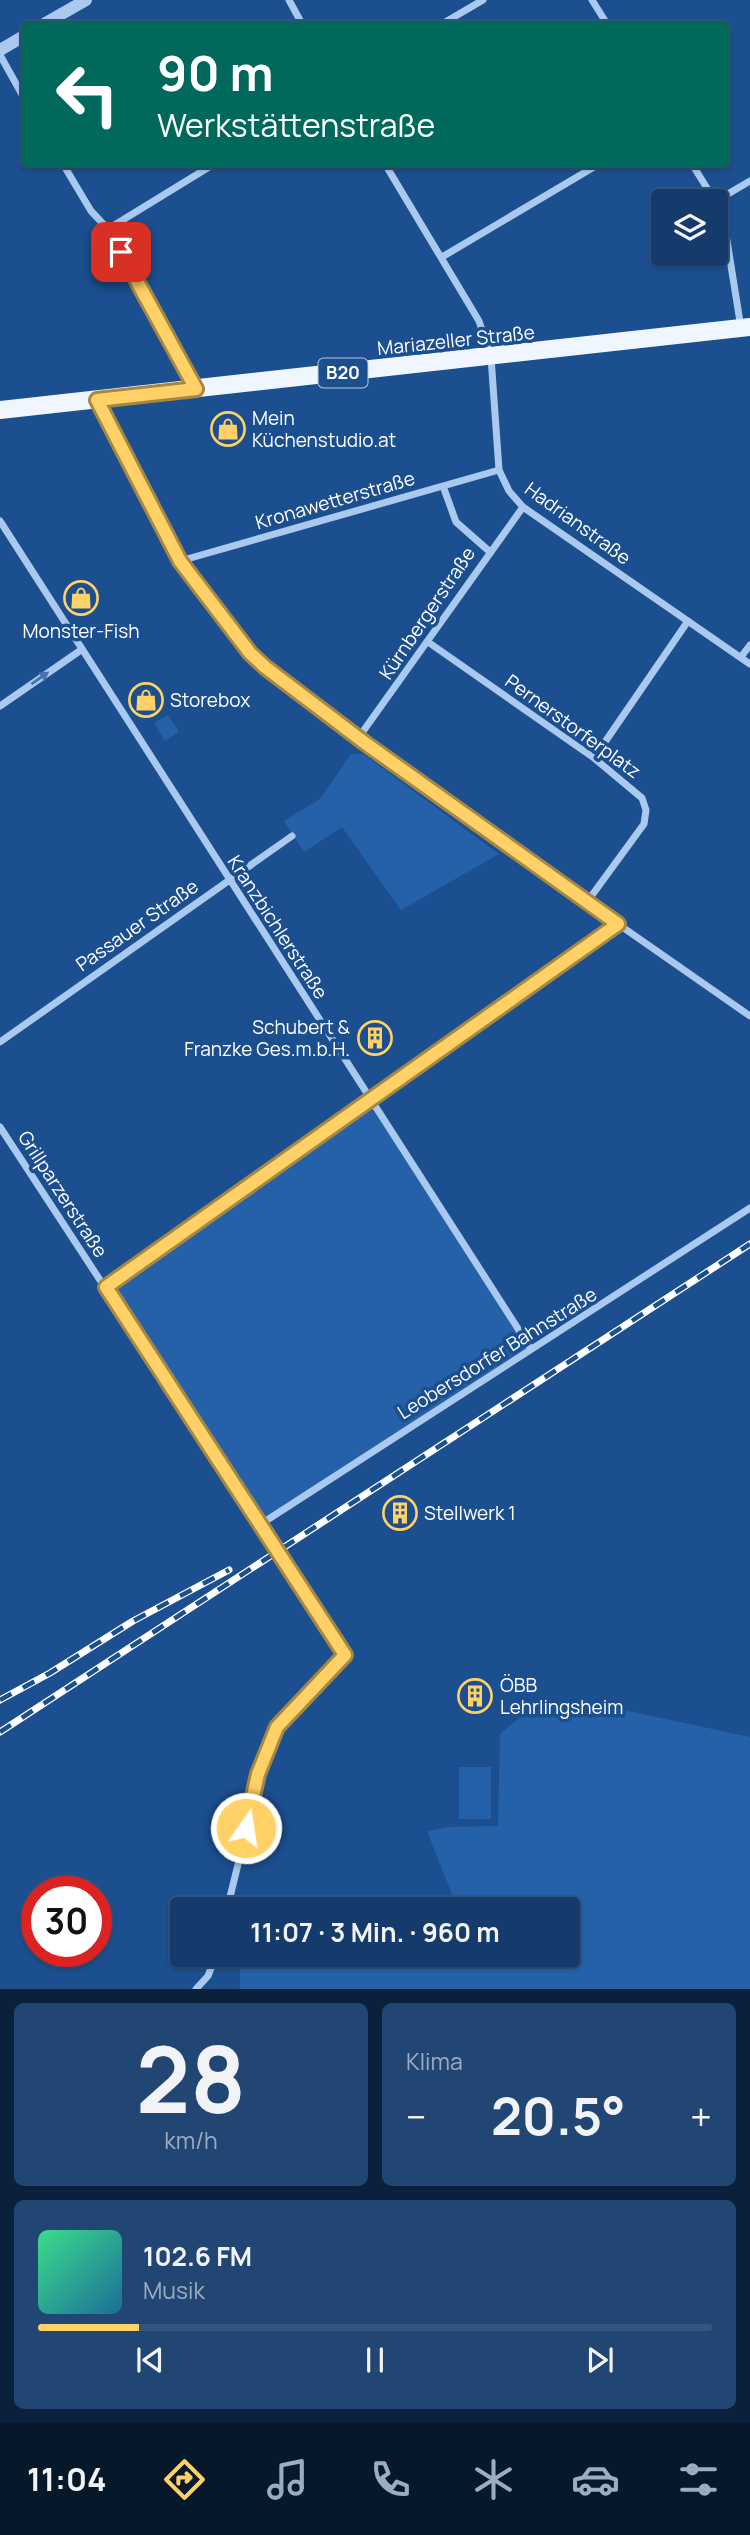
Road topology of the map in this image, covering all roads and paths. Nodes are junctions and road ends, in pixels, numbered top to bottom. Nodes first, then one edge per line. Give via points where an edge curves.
1 (86, 0) edge
2 (289, 0) edge
3 (483, 0) edge
4 (592, 0) edge
5 (49, 21) edge
6 (300, 21) edge
7 (447, 21) edge
8 (605, 21) edge
9 (21, 38) edge
10 (0, 50) edge
11 (0, 55) edge
12 (21, 93) edge
13 (65, 168) edge
14 (207, 168) edge
15 (387, 168) edge
16 (592, 168) edge
17 (694, 168) edge
18 (750, 181) edge
19 (707, 189) edge
20 (728, 194) edge
21 (108, 229) junction
22 (728, 241) edge
23 (442, 257) junction
24 (746, 328) edge
25 (491, 357) junction
26 (196, 389) junction
27 (97, 400) junction
28 (0, 410) edge
29 (499, 470) junction
30 (443, 486) junction
31 (523, 507) junction
32 (0, 521) edge
33 (489, 551) junction
34 (180, 561) junction
35 (688, 621) junction
36 (428, 642) junction
37 (750, 645) edge
38 (81, 650) junction
39 (741, 657) junction
40 (750, 663) edge
41 (0, 705) edge
42 (359, 737) junction
43 (594, 758) junction
44 (292, 836) dead end
45 (229, 879) junction
46 (587, 902) junction
47 (618, 924) junction
48 (750, 1016) edge
49 (0, 1042) edge
50 (372, 1101) junction
51 (0, 1126) edge
52 (750, 1208) edge
53 (106, 1287) junction
54 (531, 1349) junction
55 (261, 1524) junction
56 (229, 1897) edge
57 (211, 1967) edge
58 (196, 1989) edge

1 - 5 street
2 - 6 street
3 - 7 street
4 - 8 street
9 - 10 street
11 - 12 street
13 - 21 street via 91,211
14 - 21 street
15 - 23 street, Hadrianstraße
16 - 23 street
17 - 19 street
18 - 20 street
21 - 26 street
22 - 24 street
23 - 25 street, Hadrianstraße via 479,321
24 - 25 main road, Mariazeller Straße / B20
25 - 26 main road, Mariazeller Straße / B20
25 - 29 street, Hadrianstraße
26 - 27 main road, Mariazeller Straße / B20
27 - 28 main road, Mariazeller Straße / B20
27 - 34 street
29 - 30 street, Kronawetterstraße
29 - 31 street, Hadrianstraße
30 - 33 street via 456,522
30 - 34 street, Kronawetterstraße
31 - 33 street, Kürnbergerstraße
31 - 35 street, Hadrianstraße
32 - 38 street, Kranzbichlerstraße
33 - 36 street, Kürnbergerstraße
34 - 42 street via 265,667
35 - 39 street, Hadrianstraße
35 - 43 street
36 - 42 street, Kürnbergerstraße
36 - 43 street, Pernerstorferplatz
37 - 39 street
41 -> 38 street
38 - 45 street, Kranzbichlerstraße
39 - 40 street, Hadrianstraße
42 - 46 street
43 - 46 street, Pernerstorferplatz via 642,797 646,810 644,824
44 - 45 street, Passauer Straße
45 - 49 street, Passauer Straße
45 - 50 street, Kranzbichlerstraße
46 - 47 street
47 - 48 street
47 - 50 street
50 - 53 street
50 - 54 street, Kranzbichlerstraße
51 - 53 street, Grillparzerstraße
52 - 54 street, Leobersdorfer Bahnstraße
53 - 55 street, Grillparzerstraße
54 - 55 street, Leobersdorfer Bahnstraße
55 - 56 street, Grillparzerstraße via 345,1655 292,1708 267,1747
57 - 58 street

